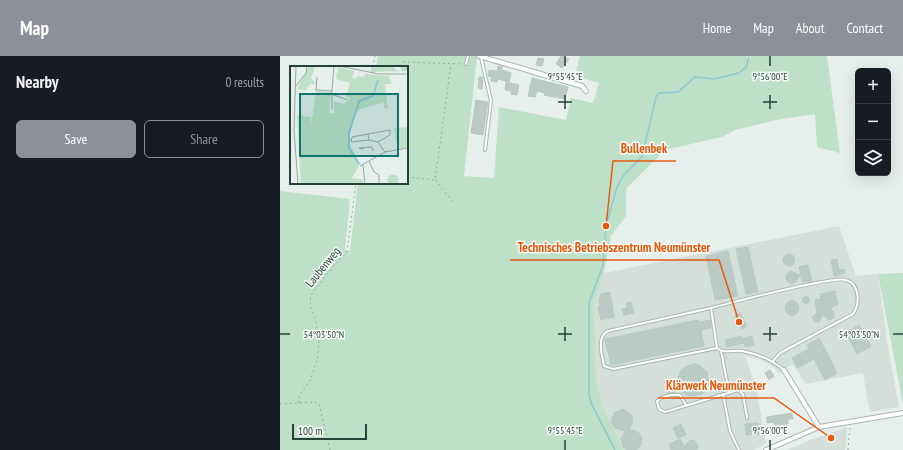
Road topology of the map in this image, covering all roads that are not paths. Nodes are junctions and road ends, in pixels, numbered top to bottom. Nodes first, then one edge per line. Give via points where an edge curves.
1 (468, 56) edge
2 (480, 57) edge
3 (466, 64) road end
4 (586, 91) dead end
5 (485, 150) dead end
6 (711, 308) junction
7 (717, 348) junction
8 (721, 351) junction
9 (774, 361) junction
10 (784, 370) joint
11 (729, 392) junction
12 (723, 394) junction
13 (686, 405) junction
14 (903, 413) edge
15 (747, 418) dead end
16 (819, 428) junction
17 (739, 450) edge
18 (766, 450) edge

1 - 3 lane
2 - 4 street via 582,86
2 - 5 lane via 491,101
6 - 7 lane
6 - 7 lane via 608,330 601,338 602,358 604,366 613,369
6 - 9 lane via 824,281 846,279 852,283 858,300 853,314 780,353
7 - 8 lane
8 - 9 lane via 750,353
8 - 11 lane
9 - 10 lane
10 - 16 street
11 - 12 lane
11 - 15 lane via 738,390 743,394
12 - 13 lane
12 - 17 lane via 730,431
13 - 13 lane via 663,412 659,409 658,401 661,398 680,395
14 - 16 street
16 - 18 street

